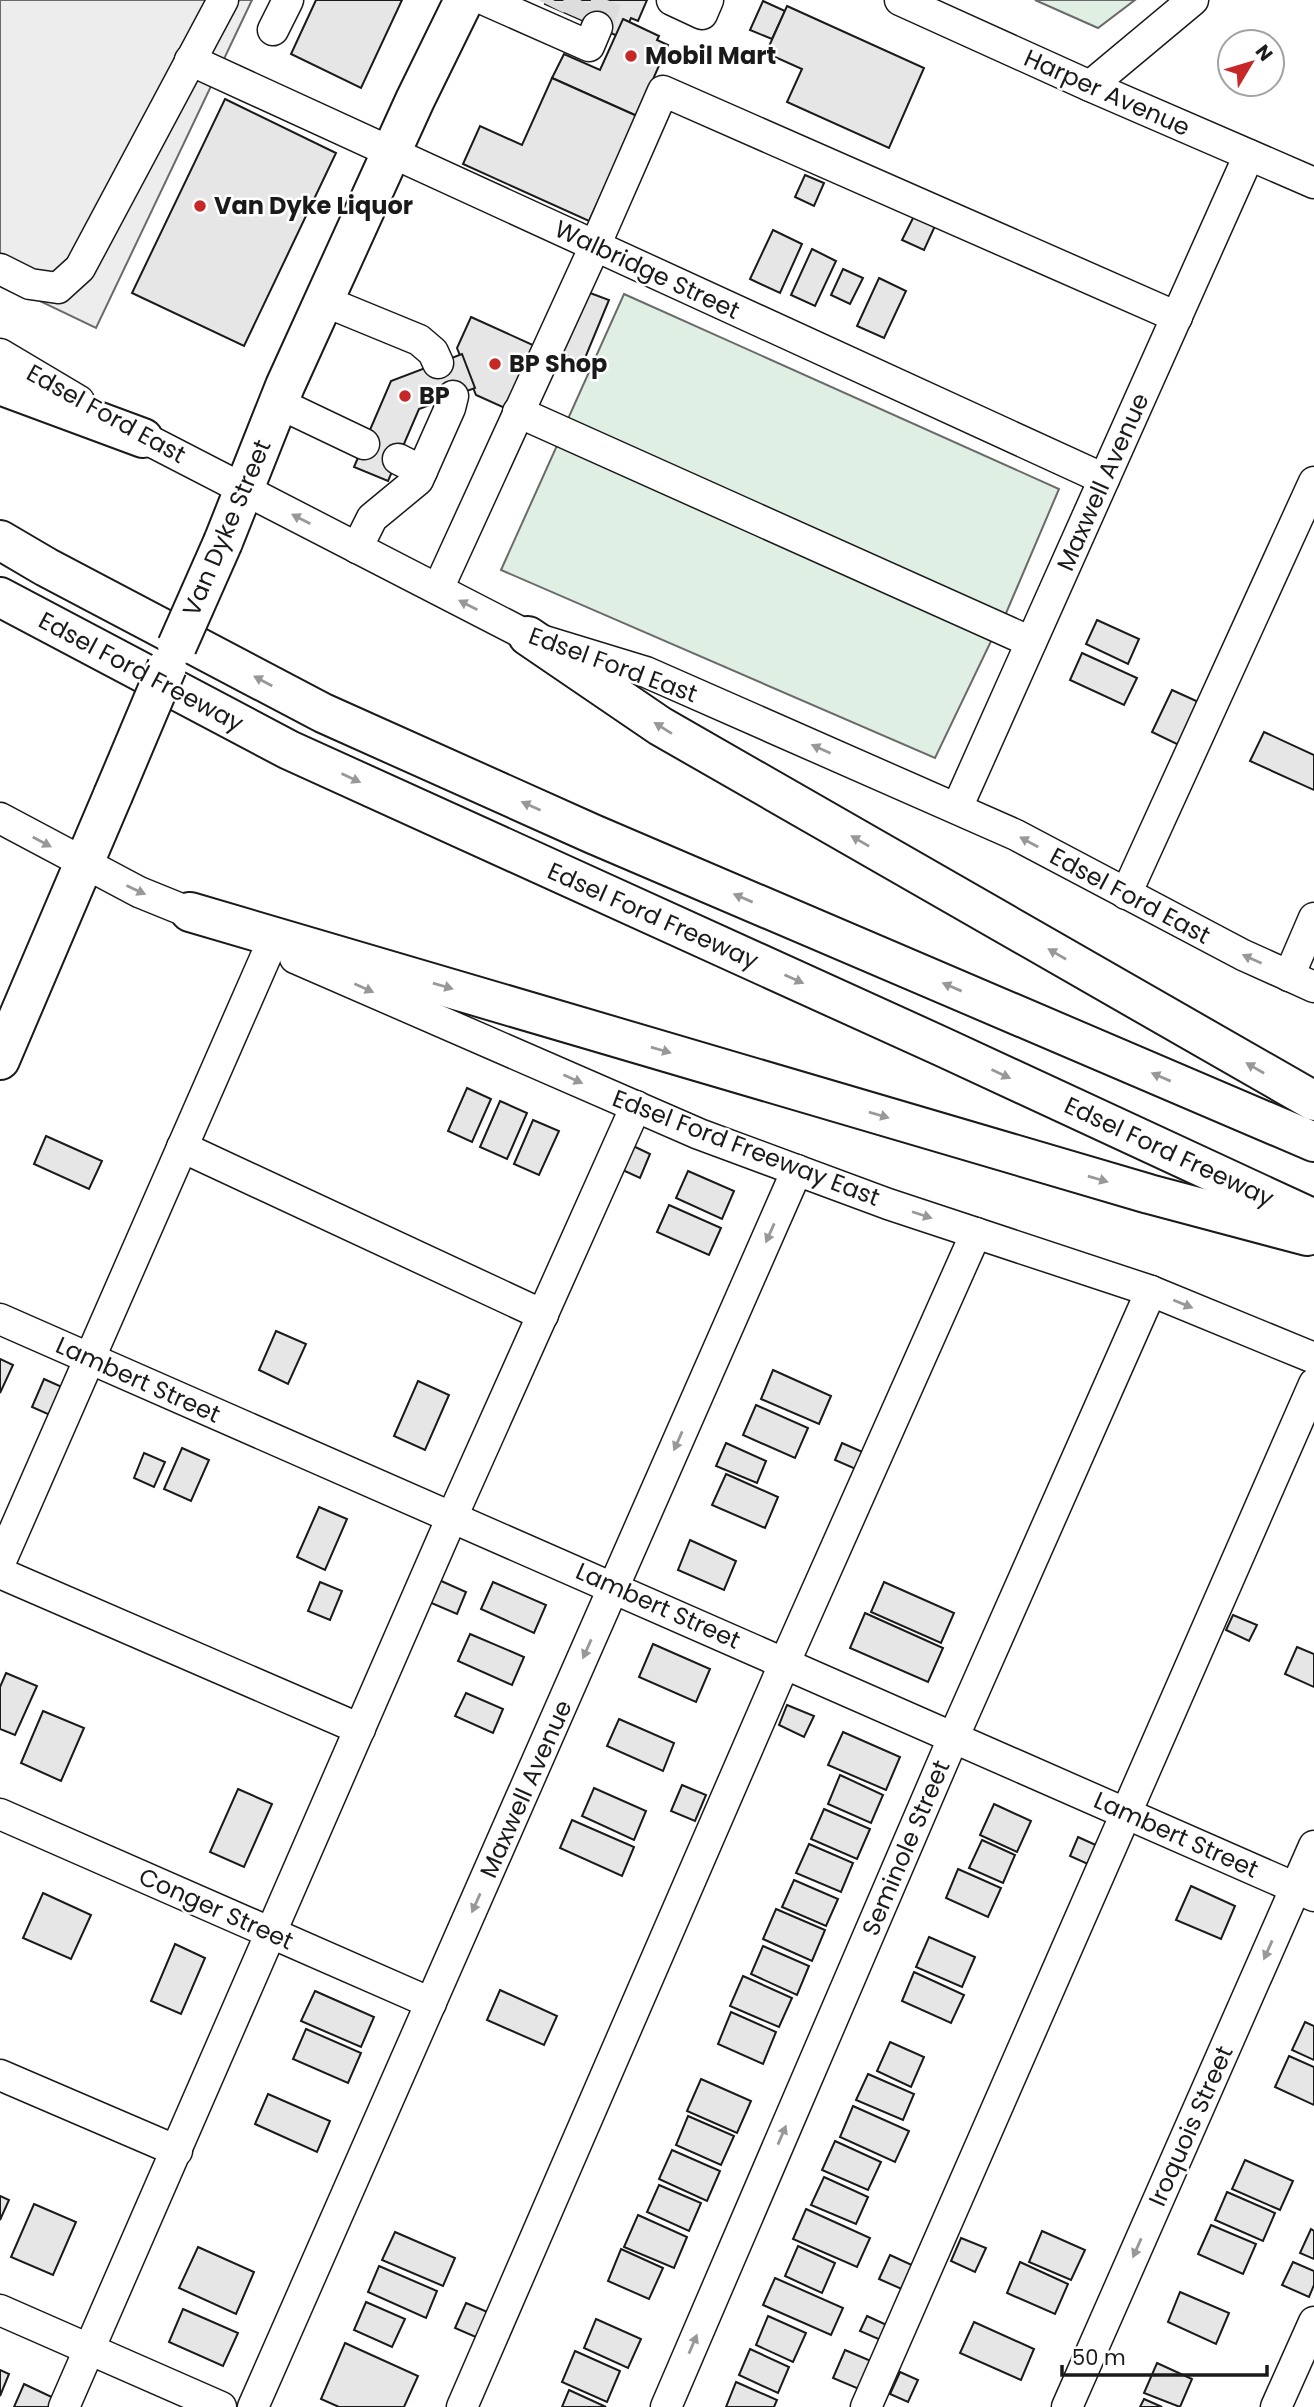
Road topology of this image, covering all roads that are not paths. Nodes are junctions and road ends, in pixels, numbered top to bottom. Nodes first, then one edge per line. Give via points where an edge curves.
1 (223, 0) edge
2 (288, 0) edge
3 (464, 0) edge
4 (485, 0) edge
5 (672, 0) edge
6 (708, 0) edge
7 (900, 0) edge
8 (1193, 0) edge
9 (565, 22) dead end
10 (273, 30) dead end
11 (190, 60) junction
12 (1090, 86) junction
13 (392, 153) junction
14 (1249, 155) junction
15 (1314, 183) edge
16 (595, 246) junction
17 (0, 269) edge
18 (324, 301) junction
19 (1177, 317) junction
20 (0, 354) edge
21 (438, 363) dead end
22 (0, 384) edge
23 (453, 396) dead end
24 (278, 403) junction
25 (518, 412) junction
26 (143, 438) junction
27 (364, 444) dead end
28 (1104, 479) junction
29 (1314, 482) edge
30 (245, 490) junction
31 (0, 540) edge
32 (357, 548) junction
33 (438, 589) junction
34 (0, 597) edge
35 (528, 636) junction
36 (1031, 642) junction
37 (957, 808) junction
38 (0, 818) edge
39 (85, 864) junction
40 (1126, 894) junction
41 (190, 912) junction
42 (1314, 918) edge
43 (270, 947) junction
44 (1301, 982) edge
45 (0, 1060) edge
46 (1314, 1101) edge
47 (636, 1106) junction
48 (1314, 1142) edge
49 (181, 1147) junction
50 (797, 1170) junction
51 (1314, 1219) edge
52 (976, 1233) junction
53 (1314, 1237) edge
54 (1151, 1291) junction
55 (542, 1315) junction
56 (0, 1320) edge
57 (89, 1358) junction
58 (1314, 1358) edge
59 (1314, 1384) edge
60 (452, 1517) junction
61 (0, 1563) edge
62 (0, 1573) edge
63 (614, 1587) junction
64 (785, 1662) junction
65 (360, 1729) junction
66 (954, 1736) junction
67 (1125, 1812) junction
68 (0, 1814) edge
69 (1314, 1846) edge
70 (1305, 1892) edge
71 (271, 1933) junction
72 (431, 2003) junction
73 (0, 2076) edge
74 (177, 2151) junction
75 (0, 2309) edge
76 (1314, 2322) edge
77 (90, 2349) junction
78 (64, 2407) edge
79 (221, 2407) edge
80 (253, 2407) edge
81 (462, 2407) edge
82 (666, 2407) edge
83 (866, 2407) edge
84 (1067, 2407) edge
85 (1276, 2407) edge

1 - 11 street
2 - 10 street
3 - 13 main road, Van Dyke Street
4 - 9 street
5 - 6 street via 702,14
7 - 12 street, Harper Avenue
8 - 12 street
11 - 13 street, Walbridge Street
11 - 17 street via 80,268 58,288 30,284
12 - 14 street, Harper Avenue
13 - 16 street, Walbridge Street
13 - 18 main road, Van Dyke Street
14 - 15 street, Harper Avenue
14 - 19 street, Maxwell Avenue
16 - 19 street via 663,91
16 - 25 street
16 - 28 street, Walbridge Street
18 - 21 street via 419,340
18 - 24 main road, Van Dyke Street
19 - 28 street, Maxwell Avenue
20 - 26 street, Edsel Ford East
22 - 26 main road
23 - 32 street via 410,465 418,480 372,518
24 - 27 street
24 - 30 main road, Van Dyke Street
25 - 33 street
25 - 36 street
26 - 30 street, Edsel Ford East
28 - 36 street, Maxwell Avenue
29 - 40 street
32 -> 30 street, Edsel Ford East
30 - 39 main road, Van Dyke Street, bridge
48 -> 31 main road, Edsel Ford Freeway via 593,834 336,718
32 - 33 street, Edsel Ford East
35 -> 33 street, Edsel Ford East
34 -> 51 main road, Edsel Ford Freeway via 289,750
37 -> 35 street, Edsel Ford East via 646,672
46 -> 35 main road via 660,726
36 - 37 street, Maxwell Avenue
40 -> 37 street, Edsel Ford East
38 -> 39 street, Edsel Ford Freeway East
39 -> 41 street, Edsel Ford Freeway East
39 - 45 main road, Van Dyke Street
44 -> 40 street, Edsel Ford East
41 - 43 street, Edsel Ford Freeway East
41 -> 53 main road via 1122,1186
42 - 44 street
43 -> 47 street, Edsel Ford Freeway East
43 - 49 street
47 - 50 street, Edsel Ford Freeway East
47 - 55 street
49 - 55 street
49 - 57 street
50 -> 52 street, Edsel Ford Freeway East
50 -> 63 street, Maxwell Avenue
52 - 54 street, Edsel Ford Freeway East
52 - 64 street
54 -> 58 street, Edsel Ford Freeway East
54 - 66 street, Seminole Street
55 - 60 street
56 - 57 street, Lambert Street
57 - 60 street, Lambert Street
57 - 61 street
59 - 67 street
60 - 63 street, Lambert Street
60 - 65 street
62 - 65 street
63 - 64 street, Lambert Street
63 -> 72 street, Maxwell Avenue
64 - 66 street, Lambert Street
64 - 81 street
65 - 71 street
66 - 67 street, Lambert Street
82 -> 66 street, Seminole Street
67 - 70 street, Lambert Street
67 - 83 street
68 - 71 street, Conger Street
69 - 70 street, Iroquois Street
70 -> 84 street, Iroquois Street
71 - 72 street, Conger Street
71 - 74 street
72 - 80 street, Maxwell Avenue
73 - 74 street
74 - 77 street
75 - 77 street
76 - 85 street
77 - 78 street
77 - 79 street

